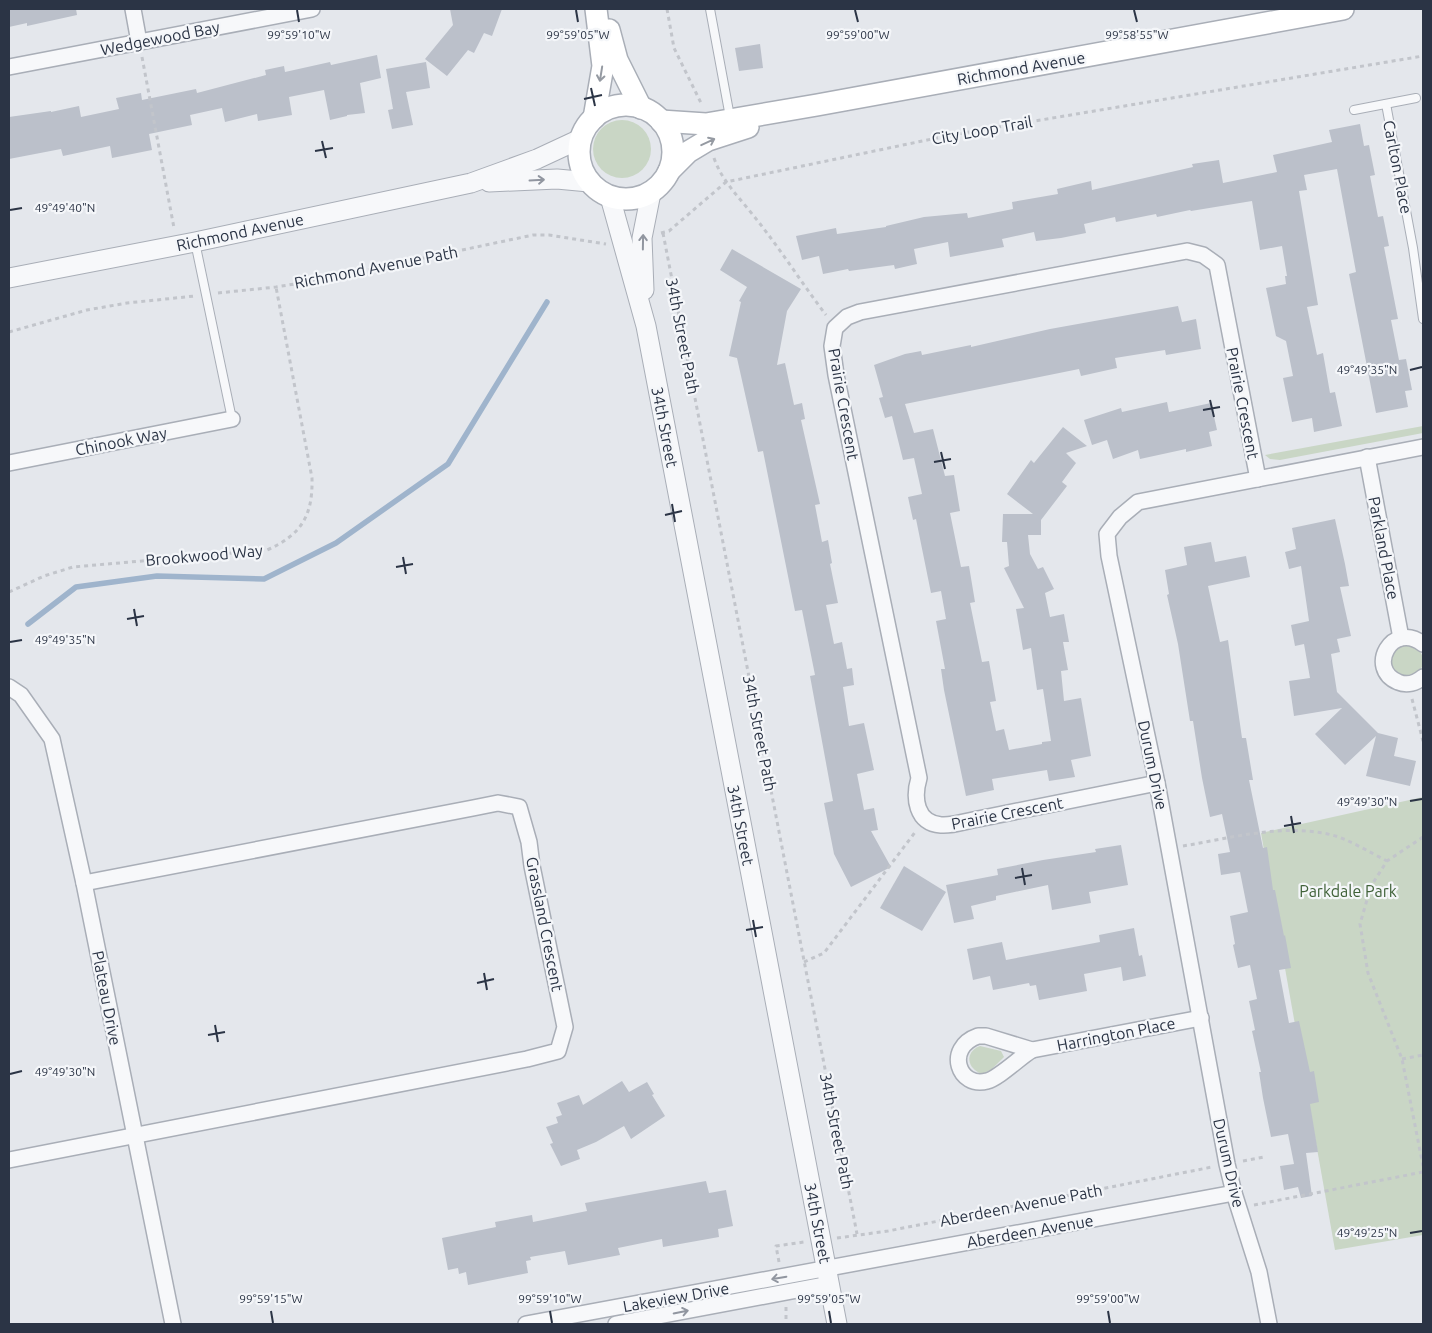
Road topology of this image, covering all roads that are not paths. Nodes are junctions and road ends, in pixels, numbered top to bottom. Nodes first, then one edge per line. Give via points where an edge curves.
1 (133, 9) edge
2 (312, 9) edge
3 (596, 9) edge
4 (604, 9) edge
5 (710, 9) edge
6 (1344, 9) edge
7 (139, 42) junction
8 (9, 67) edge
9 (1416, 98) dead end
10 (1386, 104) junction
11 (817, 105) junction
12 (641, 108) junction
13 (1354, 110) dead end
14 (594, 118) junction
15 (730, 119) junction
16 (661, 121) junction
17 (707, 132) junction
18 (580, 139) junction
19 (669, 171) junction
20 (589, 182) junction
21 (471, 183) junction
22 (651, 193) junction
23 (610, 197) junction
24 (186, 244) junction
25 (9, 278) edge
26 (1423, 319) edge
27 (646, 326) junction
28 (232, 419) joint
29 (1423, 447) edge
30 (1367, 457) junction
31 (9, 463) edge
32 (1258, 479) junction
33 (1401, 638) junction
34 (1423, 644) edge
35 (1423, 677) edge
36 (9, 687) edge
37 (1157, 783) junction
38 (84, 883) junction
39 (1201, 1018) junction
40 (1032, 1050) dead end
41 (134, 1136) junction
42 (9, 1160) edge
43 (1236, 1200) junction
44 (828, 1277) junction
45 (174, 1324) edge
46 (526, 1324) edge
47 (616, 1324) edge
48 (837, 1324) edge
49 (1269, 1324) edge

1 - 7 street
2 - 7 street, Wedgewood Bay
3 -> 14 main road via 603,66
4 - 12 main road via 617,60
5 - 15 lane
6 - 11 main road, Richmond Avenue
7 - 8 street, Wedgewood Bay
9 - 10 lane
10 - 13 lane
10 - 26 lane, Carlton Place
11 - 15 main road, Richmond Avenue
11 - 17 main road, Richmond Avenue
12 - 14 main road via 616,106
12 - 16 main road
14 - 18 main road
15 - 17 main road, Richmond Avenue
16 - 17 main road, Richmond Avenue
16 - 19 main road via 669,132 672,145
19 -> 17 main road, Richmond Avenue
18 - 20 main road via 578,154
18 - 21 street, Richmond Avenue via 537,160
19 - 22 main road
21 -> 20 street, Richmond Avenue via 557,179
20 - 23 main road
21 - 24 street, Richmond Avenue
22 - 23 main road via 624,200
27 -> 22 street, 34th Street via 642,238
23 - 27 street, 34th Street
24 - 25 street, Richmond Avenue
24 - 28 lane via 205,294
27 - 44 street, 34th Street
28 - 31 street, Chinook Way
29 - 30 street, Durum Drive
30 - 32 street, Durum Drive
30 - 33 street, Parkland Place
32 - 37 street, Durum Drive via 1138,502 1107,534
32 - 37 street, Prairie Crescent via 1217,265 1203,255 1187,251 860,312 847,317 835,328 832,346 836,375 919,778 915,790 921,814 939,825 954,825
33 - 34 street via 1416,639
33 - 35 street via 1388,646 1385,653 1383,660 1388,675 1409,684
36 - 38 street, Plateau Drive via 21,695 52,740
37 - 39 street, Durum Drive
38 - 41 street, Plateau Drive
38 - 41 street, Grassland Crescent via 498,803 519,807 529,842 565,1027 558,1052
39 - 40 street, Harrington Place
39 - 43 street, Durum Drive
41 - 42 street
41 - 45 street, Plateau Drive
43 - 44 street, Aberdeen Avenue
43 - 49 street, Durum Drive via 1259,1272
44 -> 46 street, Lakeview Drive
47 -> 44 street, Lakeview Drive
44 - 48 street, 34th Street

